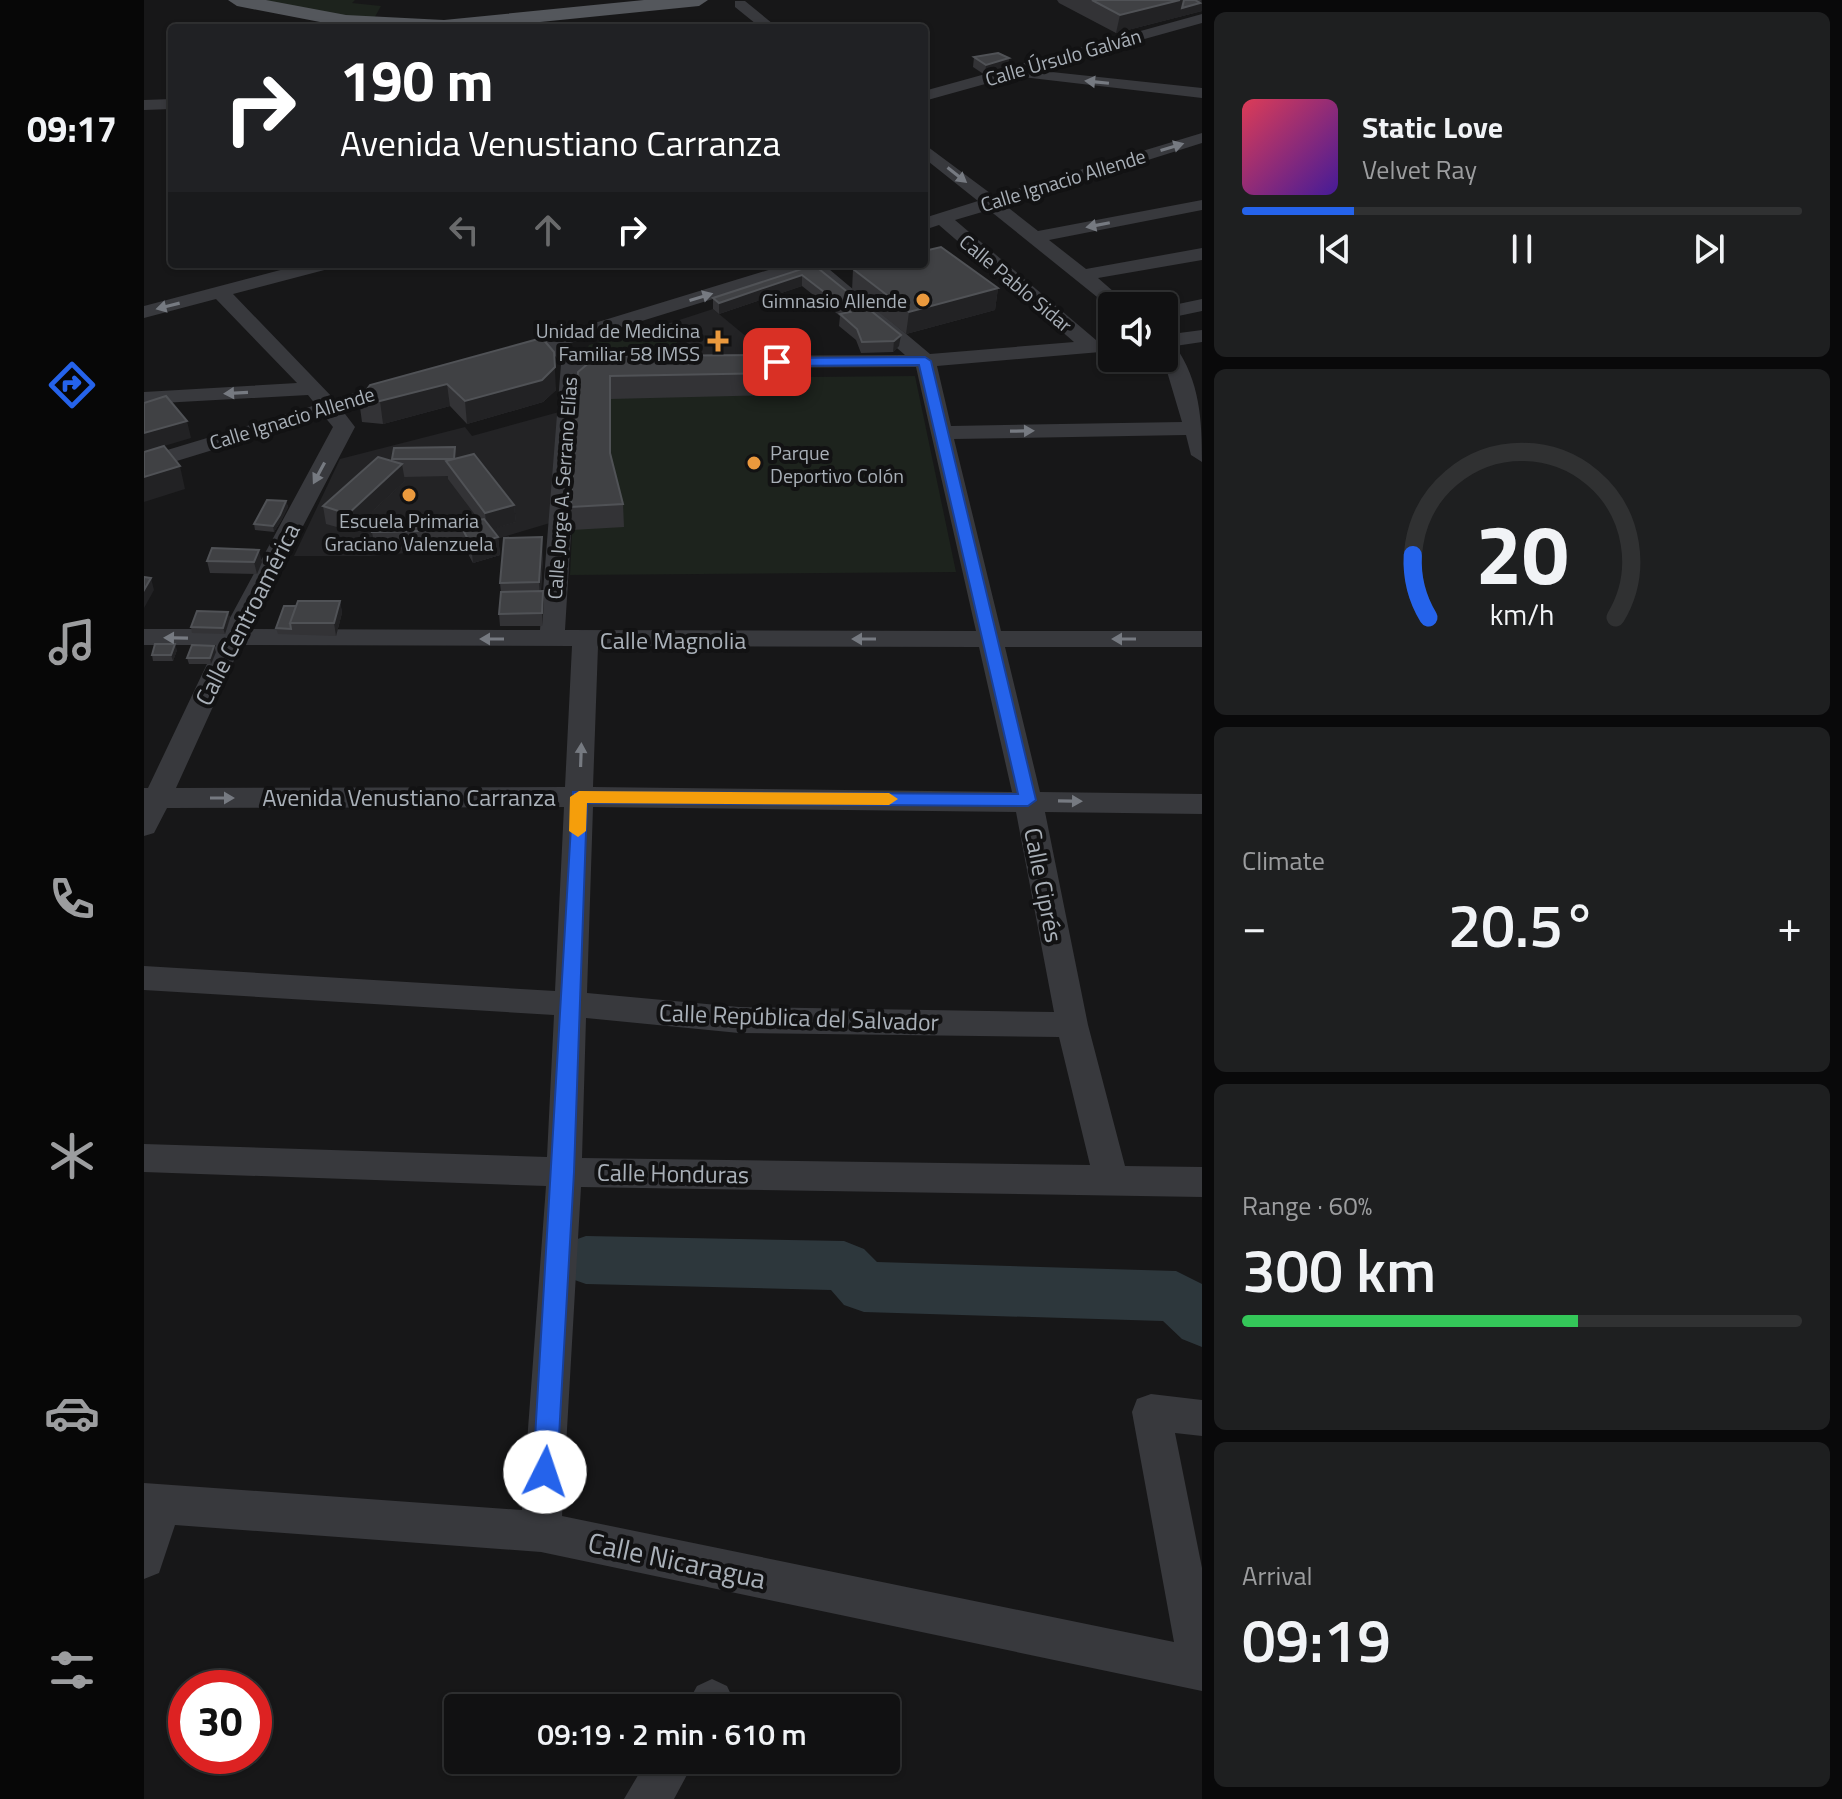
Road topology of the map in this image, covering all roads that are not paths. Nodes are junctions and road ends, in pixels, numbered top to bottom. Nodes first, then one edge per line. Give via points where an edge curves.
1 (237, 0) edge
2 (699, 0) edge
3 (263, 2) edge
4 (740, 4) dead end
5 (1202, 18) edge
6 (405, 24) edge
7 (464, 24) edge
8 (765, 24) edge
9 (1007, 73) junction
10 (1202, 93) edge
11 (928, 95) edge
12 (168, 104) edge
13 (144, 105) edge
14 (1202, 138) edge
15 (928, 152) edge
16 (990, 201) junction
17 (1202, 205) edge
18 (932, 221) edge
19 (1037, 237) junction
20 (1202, 254) edge
21 (311, 268) edge
22 (796, 268) edge
23 (814, 268) edge
24 (1084, 275) junction
25 (1104, 292) edge
26 (221, 293) junction
27 (1202, 305) edge
28 (1178, 310) edge
29 (144, 312) edge
30 (1202, 336) edge
31 (1178, 340) edge
32 (554, 343) junction
33 (1098, 343) edge
34 (1098, 346) edge
35 (494, 360) edge
36 (925, 361) junction
37 (709, 362) edge
38 (571, 363) junction
39 (648, 363) edge
40 (1178, 365) edge
41 (419, 380) edge
42 (321, 397) junction
43 (144, 398) edge
44 (1198, 428) edge
45 (944, 433) junction
46 (1202, 455) edge
47 (144, 464) edge
48 (144, 637) edge
49 (232, 638) junction
50 (990, 639) junction
51 (1202, 639) edge
52 (568, 640) junction
53 (579, 797) junction
54 (151, 798) edge
55 (1028, 800) junction
56 (1202, 804) edge
57 (144, 826) edge
58 (144, 978) edge
59 (570, 1004) junction
60 (1072, 1025) junction
61 (144, 1158) edge
62 (564, 1172) junction
63 (1111, 1181) junction
64 (1202, 1182) edge
65 (1202, 1418) edge
66 (153, 1504) edge
67 (541, 1532) junction
68 (144, 1558) edge
69 (1202, 1669) edge
70 (664, 1774) edge
71 (647, 1799) edge

1 - 3 main road
2 - 7 main road
3 - 6 main road via 346,21
4 - 8 street
5 - 9 street, Calle Úrsulo Galván
10 -> 9 street
9 - 11 street, Calle Úrsulo Galván
12 - 13 street
16 -> 14 street, Calle Ignacio Allende
15 -> 16 street
16 - 18 street, Calle Ignacio Allende
16 - 19 street
17 -> 19 street
18 - 33 street, Calle Pablo Sidar via 958,234
19 - 24 street
20 - 24 street
21 - 26 street
32 -> 22 street
23 - 36 street
24 - 25 street
26 -> 29 street
26 - 42 street
27 - 28 street
30 - 31 street
32 - 35 street
32 - 38 street, Calle Jorge A. Serrano Elías
34 - 36 street
36 - 37 street
36 - 45 street, Calle Ciprés
38 - 39 street
38 - 52 street, Calle Jorge A. Serrano Elías
40 - 44 street
41 - 42 street, Calle Ignacio Allende
42 -> 43 street
42 - 47 street, Calle Ignacio Allende
42 -> 49 street, Calle Centroamérica via 344,427
45 -> 44 street
44 - 46 street
45 - 50 street, Calle Ciprés
49 -> 48 street, Calle Magnolia
52 -> 49 street, Calle Magnolia
49 - 54 street, Calle Centroamérica
51 -> 50 street, Calle Magnolia
50 -> 52 street, Calle Magnolia
50 - 55 street, Calle Ciprés
53 -> 52 street, Calle Jorge A. Serrano Elías
54 -> 53 street, Avenida Venustiano Carranza
53 - 55 street, Avenida Venustiano Carranza
53 - 59 street, Calle Jorge A. Serrano Elías
54 - 57 street, Calle Centroamérica
55 -> 56 street, Avenida Venustiano Carranza
55 - 60 street, Calle Ciprés
58 - 59 street, Calle República del Salvador
59 - 60 street, Calle República del Salvador via 739,1020
59 - 62 street, Calle Jorge A. Serrano Elías
60 - 63 street, Calle Ciprés
61 - 62 street, Calle Honduras
62 - 63 street, Calle Honduras
62 - 67 street, Calle Jorge A. Serrano Elías
63 - 64 street, Calle Honduras
65 - 69 street via 1151,1412
66 - 67 street, Calle Nicaragua
66 - 68 street
67 - 69 street, Calle Nicaragua
70 - 71 street

